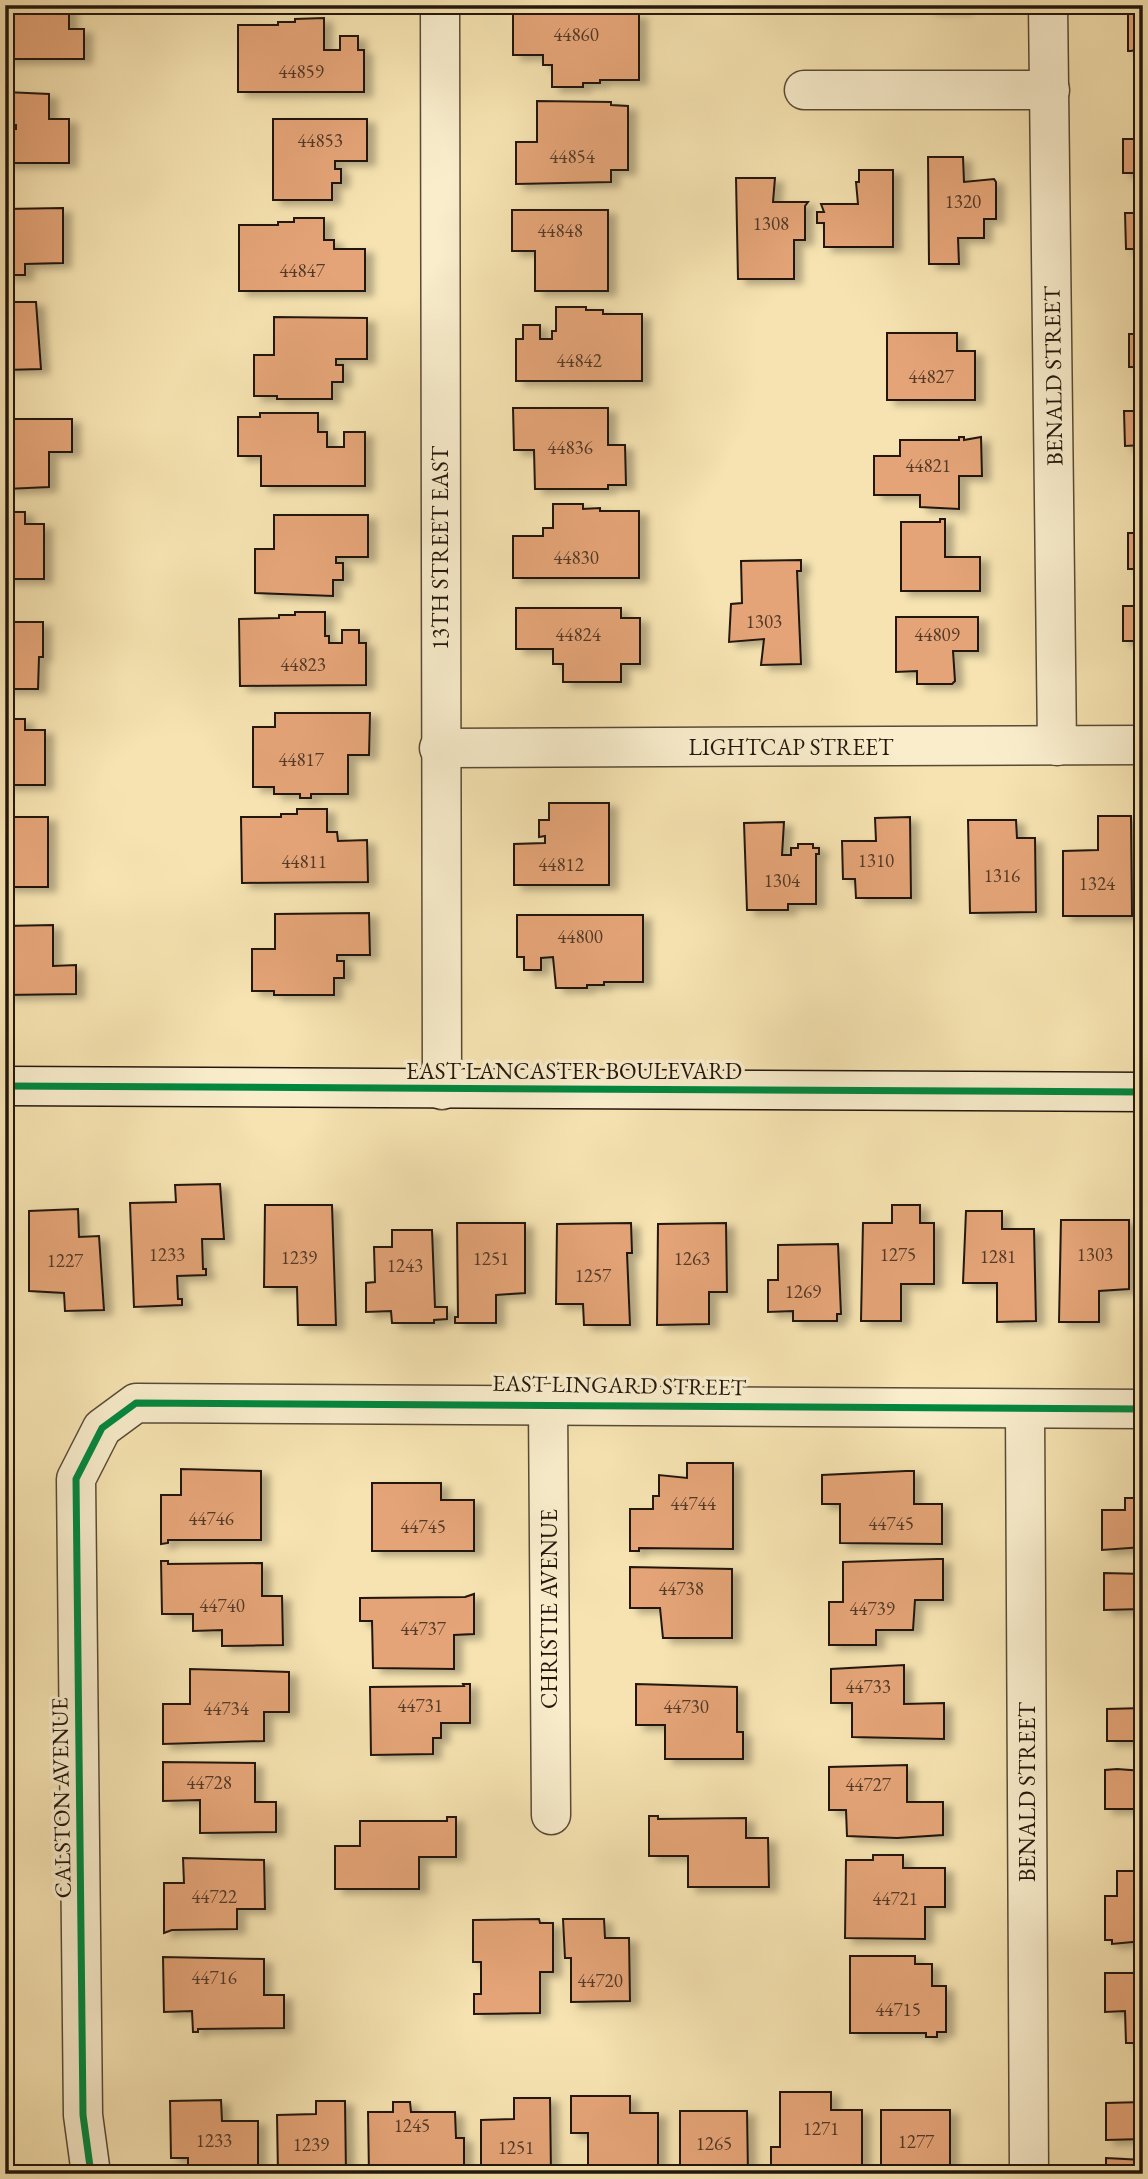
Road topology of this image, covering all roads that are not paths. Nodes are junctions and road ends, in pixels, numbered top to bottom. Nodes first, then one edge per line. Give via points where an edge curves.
1 (440, 5) edge
2 (1048, 5) edge
3 (804, 90) dead end
4 (1049, 90) junction
5 (1143, 745) edge
6 (1058, 746) junction
7 (439, 748) junction
8 (5, 1086) edge
9 (442, 1090) junction
10 (1143, 1092) edge
11 (548, 1403) junction
12 (1025, 1409) junction
13 (1143, 1409) edge
14 (102, 1428) joint
15 (551, 1815) dead end
16 (91, 2174) edge
17 (1030, 2174) edge

1 - 7 street, 13TH STREET EAST
2 - 4 street, BENALD STREET
3 - 4 street
4 - 6 street, BENALD STREET
5 - 6 street, LIGHTCAP STREET
6 - 7 street, LIGHTCAP STREET
7 - 9 street, 13TH STREET EAST
8 - 9 street, EAST LANCASTER BOULEVARD
9 - 10 street, EAST LANCASTER BOULEVARD
11 - 12 street, EAST LINGARD STREET
11 - 14 street, EAST LINGARD STREET via 136,1403
11 - 15 street, CHRISTIE AVENUE
12 - 13 street, EAST LINGARD STREET
12 - 17 street, BENALD STREET
14 - 16 street, CALSTON AVENUE via 76,1479 83,2115

